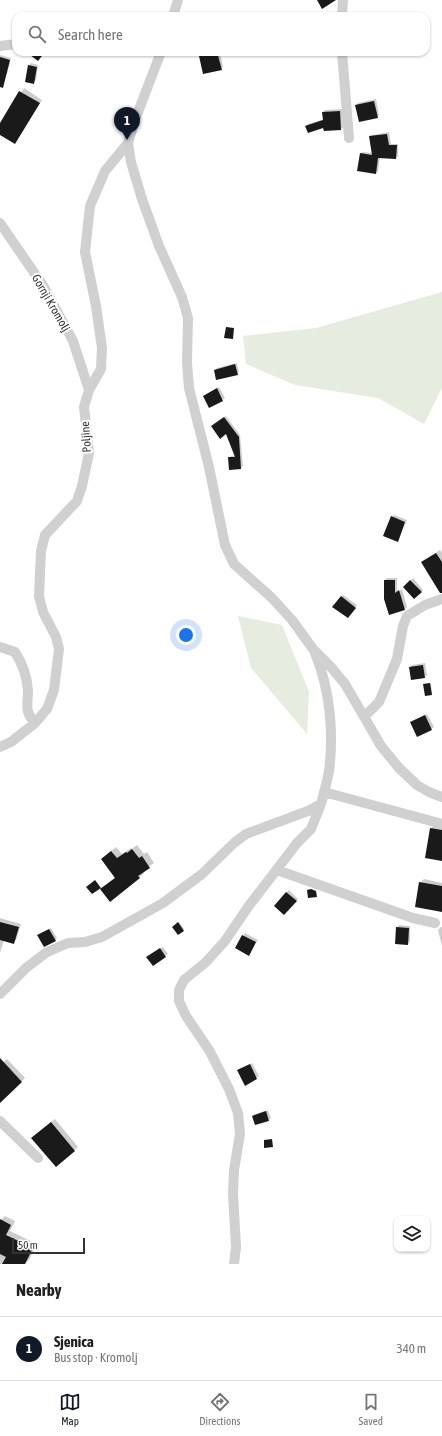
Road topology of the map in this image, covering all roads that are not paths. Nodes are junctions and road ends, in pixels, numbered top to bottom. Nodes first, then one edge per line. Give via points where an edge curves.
1 (178, 0) edge
2 (343, 0) edge
3 (174, 12) edge
4 (342, 12) edge
5 (12, 44) edge
6 (0, 46) edge
7 (159, 56) edge
8 (342, 56) edge
9 (349, 138) dead end
10 (128, 143) junction
11 (0, 223) edge
12 (89, 390) junction
13 (442, 599) edge
14 (0, 647) edge
15 (312, 648) junction
16 (364, 717) junction
17 (35, 723) junction
18 (0, 748) edge
19 (324, 792) junction
20 (442, 797) edge
21 (321, 804) junction
22 (442, 824) edge
23 (277, 870) junction
24 (435, 923) dead end
25 (0, 994) edge
26 (0, 1121) edge
27 (38, 1158) dead end
28 (234, 1264) edge

1 - 3 street
2 - 4 street
5 - 6 street
7 - 10 street
8 - 9 street
10 - 12 street, Poljine via 105,171 90,206 85,252 102,348 101,369
10 - 15 street via 142,199 188,318 189,388 225,545 234,564 272,598
11 - 12 street, Gornji Kromolj via 44,287 73,341
12 - 17 street, Poljine via 84,407 89,454 82,486 76,502 45,535 41,550 39,596 59,649 54,690 48,709
13 - 16 street via 425,605 407,616 402,626 396,659 379,702
14 - 17 street via 15,652 23,665 28,690 27,708
15 - 16 street via 345,684
15 - 19 street via 321,669 331,733 329,771
16 - 20 street via 381,746 400,768 417,785
17 - 18 street, Poljine
19 - 21 street
19 - 22 street
21 - 23 street via 310,830 297,842
21 - 25 street via 246,834 202,874 163,903 102,938 68,942 47,952 26,968
23 - 24 street via 413,918
23 - 28 street via 225,941 206,962 184,980 179,990 179,1001 186,1016 209,1050 230,1089 238,1113 240,1134 233,1193 236,1247
26 - 27 street

